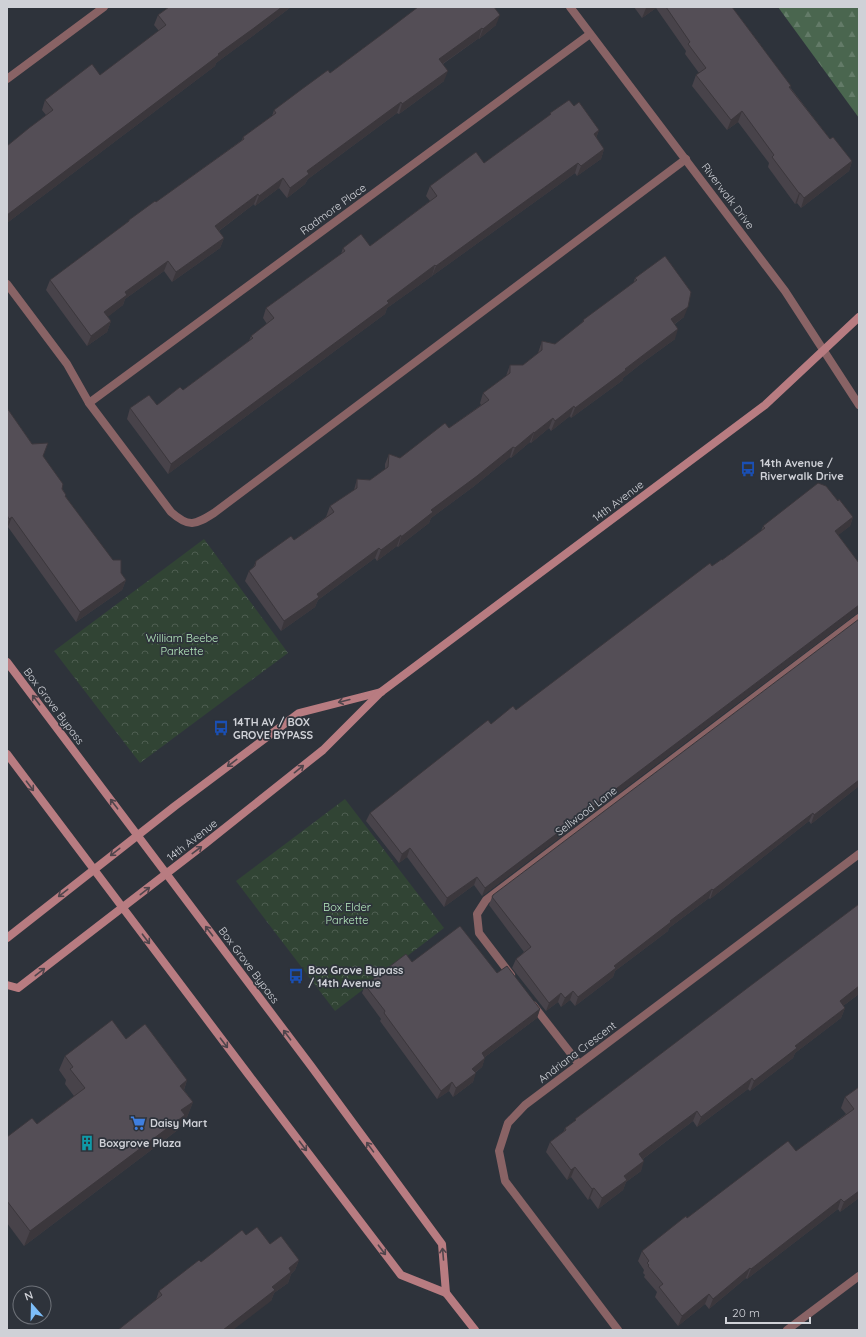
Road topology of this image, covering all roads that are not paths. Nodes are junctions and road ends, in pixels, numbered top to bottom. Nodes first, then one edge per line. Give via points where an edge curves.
1 (104, 7) edge
2 (570, 7) edge
3 (590, 34) junction
4 (7, 79) edge
5 (686, 159) junction
6 (7, 284) edge
7 (859, 317) edge
8 (823, 350) junction
9 (89, 403) junction
10 (859, 405) edge
11 (859, 618) edge
12 (7, 662) edge
13 (381, 692) junction
14 (7, 754) edge
15 (137, 835) junction
16 (859, 854) edge
17 (93, 869) junction
18 (166, 874) junction
19 (123, 908) junction
20 (7, 938) edge
21 (516, 982) edge
22 (7, 985) edge
23 (530, 1000) edge
24 (579, 1064) junction
25 (859, 1276) edge
26 (446, 1293) junction
27 (475, 1330) edge
28 (618, 1330) edge
29 (787, 1330) edge

1 - 4 street
2 - 3 street, Riverwalk Drive
3 - 5 street, Riverwalk Drive
3 - 9 street, Radmore Place
5 - 8 street, Riverwalk Drive via 785,291
5 - 9 street via 214,514 192,524 180,521 171,512
6 - 9 street via 67,364
7 - 8 main road, 14th Avenue
8 - 10 street, Riverwalk Drive
8 - 13 main road, 14th Avenue via 765,405
11 - 21 street, Sellwood Lane via 486,900 477,914 479,933
15 -> 12 main road, Box Grove Bypass
13 -> 15 main road, 14th Avenue via 299,712
18 -> 13 main road, 14th Avenue via 323,750
14 -> 17 main road
15 -> 17 main road, 14th Avenue
15 - 18 main road, Box Grove Bypass
16 - 24 street, Andriana Crescent
17 - 19 main road
17 -> 20 main road, 14th Avenue
19 -> 18 main road, 14th Avenue
26 -> 18 main road, Box Grove Bypass via 442,1244
22 -> 19 main road, 14th Avenue via 18,988
19 -> 26 main road via 402,1275
23 - 24 street
24 - 28 street, Andriana Crescent via 512,1118 499,1151 505,1181
25 - 29 street
26 - 27 main road

